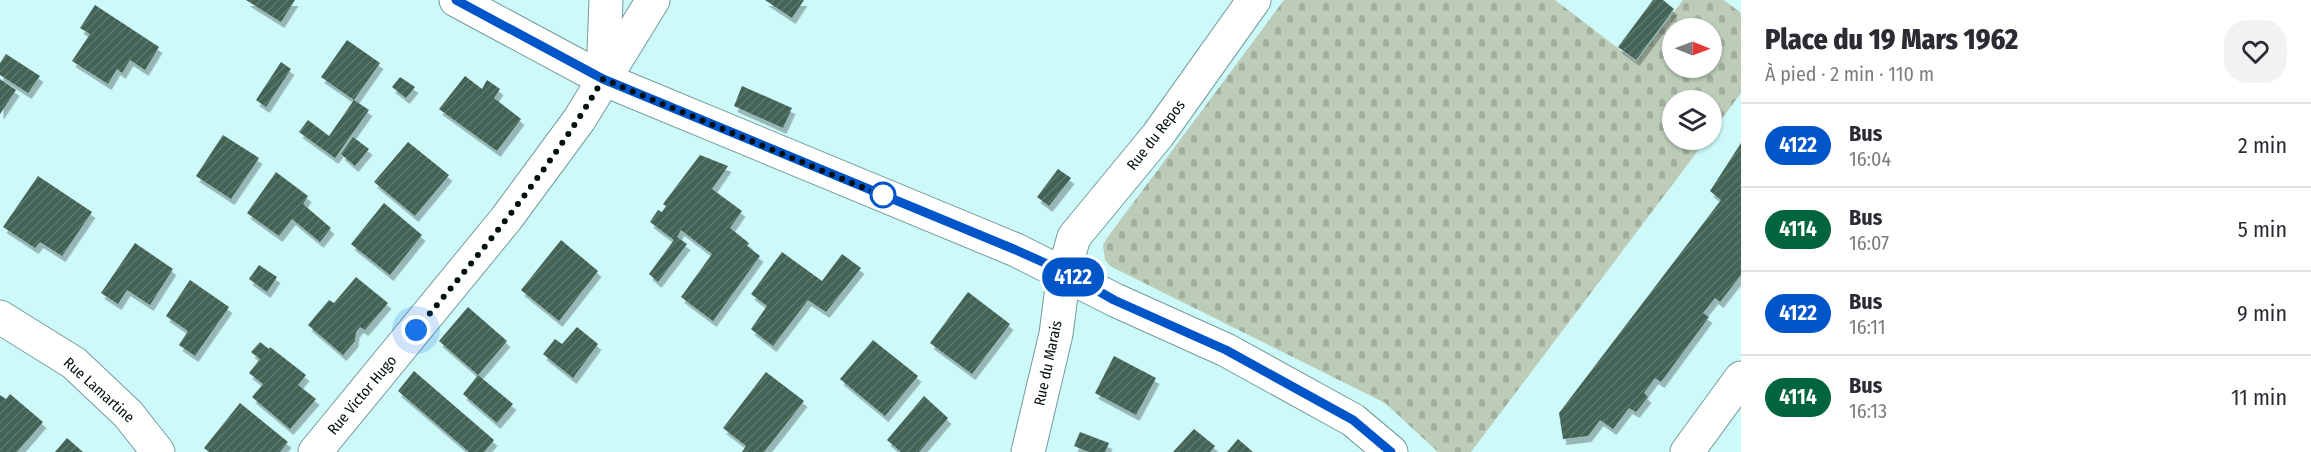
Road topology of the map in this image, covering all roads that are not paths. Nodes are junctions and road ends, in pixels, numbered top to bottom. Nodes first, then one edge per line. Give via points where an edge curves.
1 (456, 0) edge
2 (606, 0) edge
3 (653, 0) edge
4 (1254, 0) edge
5 (603, 79) junction
6 (1065, 272) junction
7 (0, 317) edge
8 (1741, 378) edge
9 (158, 452) edge
10 (315, 452) edge
11 (1028, 452) edge
12 (1390, 452) edge
13 (1687, 452) edge

1 - 5 street
2 - 5 street
3 - 5 street, Rue Victor Hugo
4 - 6 street, Rue du Repos via 1158,135 1074,237
5 - 6 street
5 - 10 street, Rue Victor Hugo via 579,120 506,219
6 - 11 street, Rue du Marais via 1056,334
6 - 12 street via 1114,300 1226,350 1343,414
7 - 9 street, Rue Lamartine via 74,363 128,414
8 - 13 street

